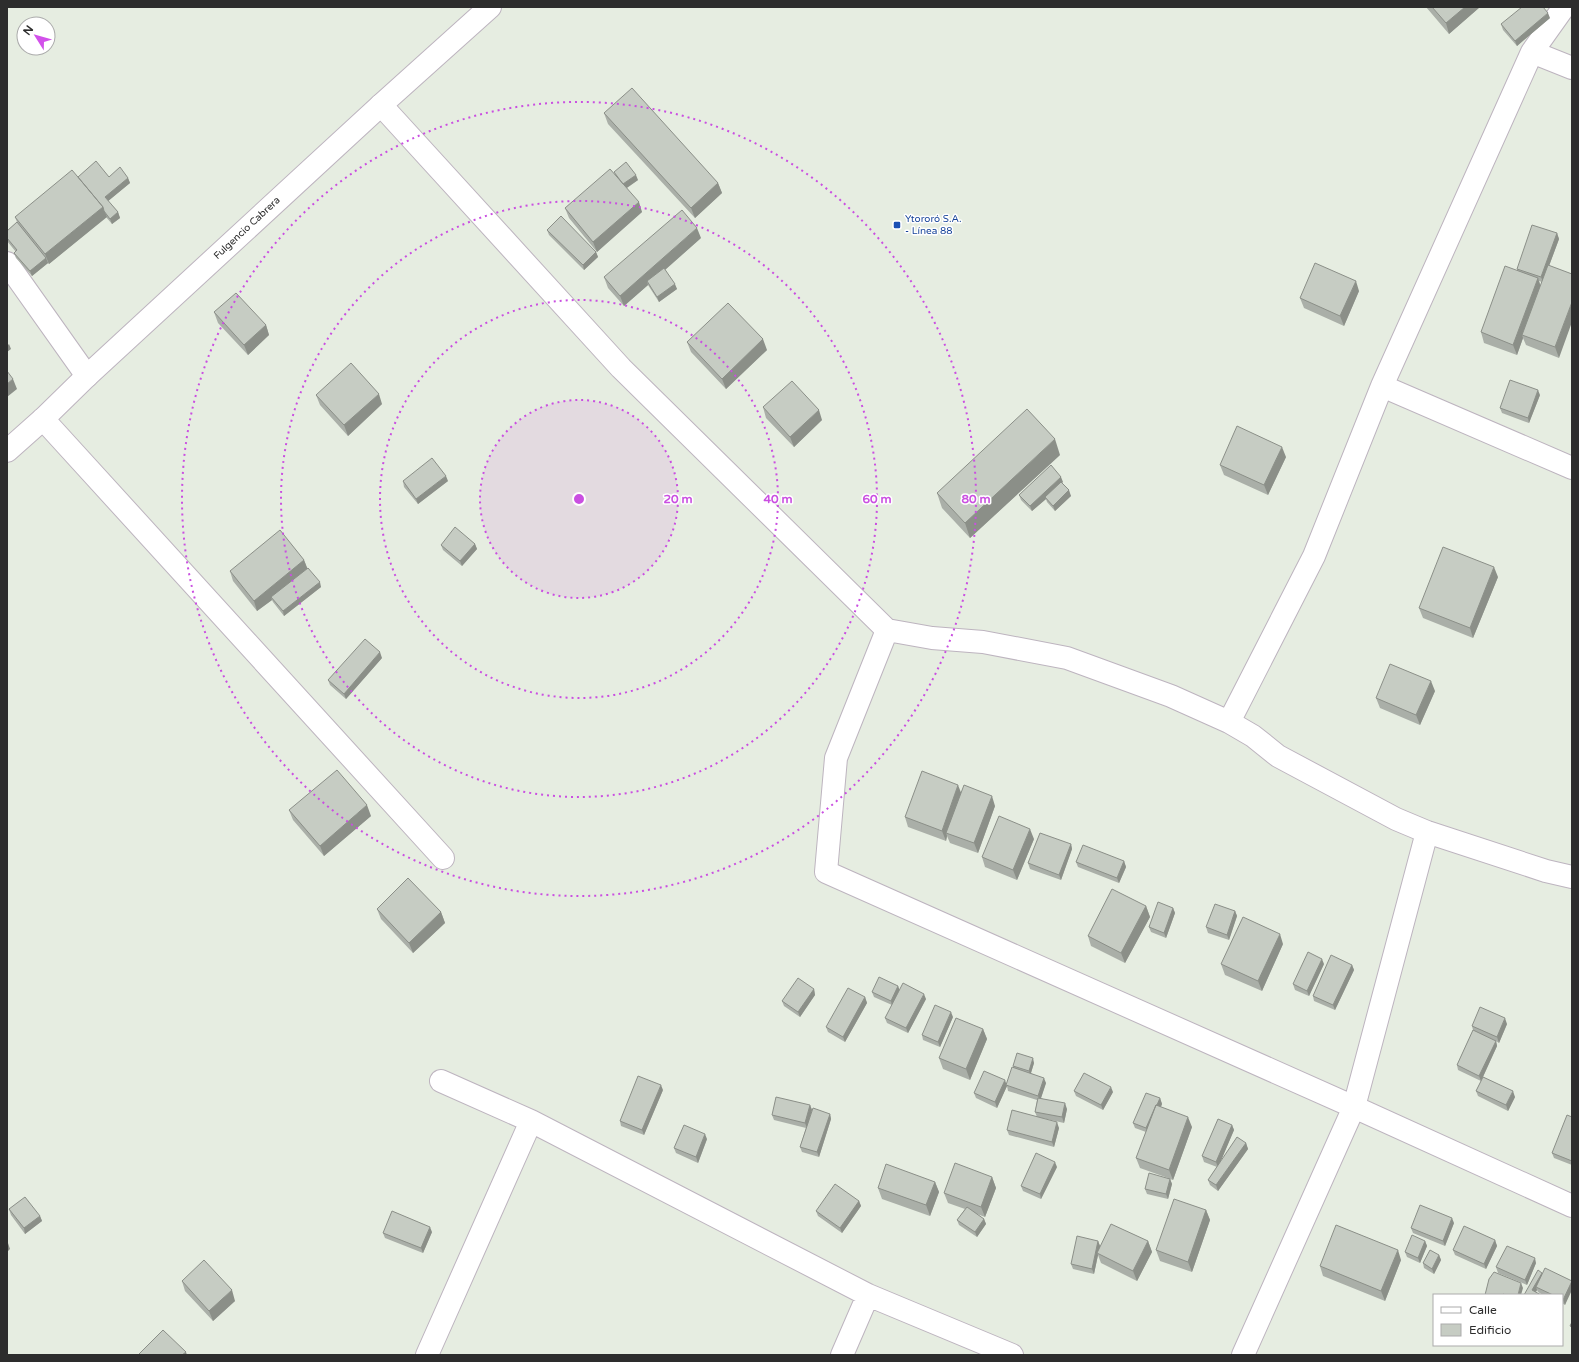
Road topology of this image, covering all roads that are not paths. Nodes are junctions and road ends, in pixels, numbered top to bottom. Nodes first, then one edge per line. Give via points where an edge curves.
1 (490, 7) edge
2 (1564, 7) edge
3 (1532, 52) junction
4 (1572, 68) edge
5 (380, 105) junction
6 (7, 263) edge
7 (87, 376) junction
8 (1382, 386) junction
9 (43, 419) junction
10 (7, 450) edge
11 (1572, 468) edge
12 (886, 630) junction
13 (1229, 722) junction
14 (1427, 832) junction
15 (443, 858) dead end
16 (1572, 877) edge
17 (441, 1082) dead end
18 (1354, 1107) junction
19 (531, 1122) junction
20 (1572, 1206) edge
21 (868, 1295) junction
22 (427, 1355) edge
23 (842, 1355) edge
24 (1012, 1355) edge
25 (1243, 1355) edge

1 - 5 street, Fulgencio Cabrera
2 - 3 street
3 - 4 street
3 - 8 street
5 - 7 street, Fulgencio Cabrera
5 - 12 street via 621,368
6 - 7 street
7 - 9 street, Fulgencio Cabrera
8 - 11 street
8 - 13 street via 1314,556
9 - 10 street, Fulgencio Cabrera
9 - 15 street
12 - 13 street via 932,638 983,642 1067,658 1172,696
12 - 18 street via 836,758 826,872
13 - 14 street via 1253,736 1278,756 1396,819
14 - 16 street
14 - 18 street
17 - 19 street
18 - 20 street
18 - 25 street
19 - 21 street
19 - 22 street
21 - 23 street
21 - 24 street

